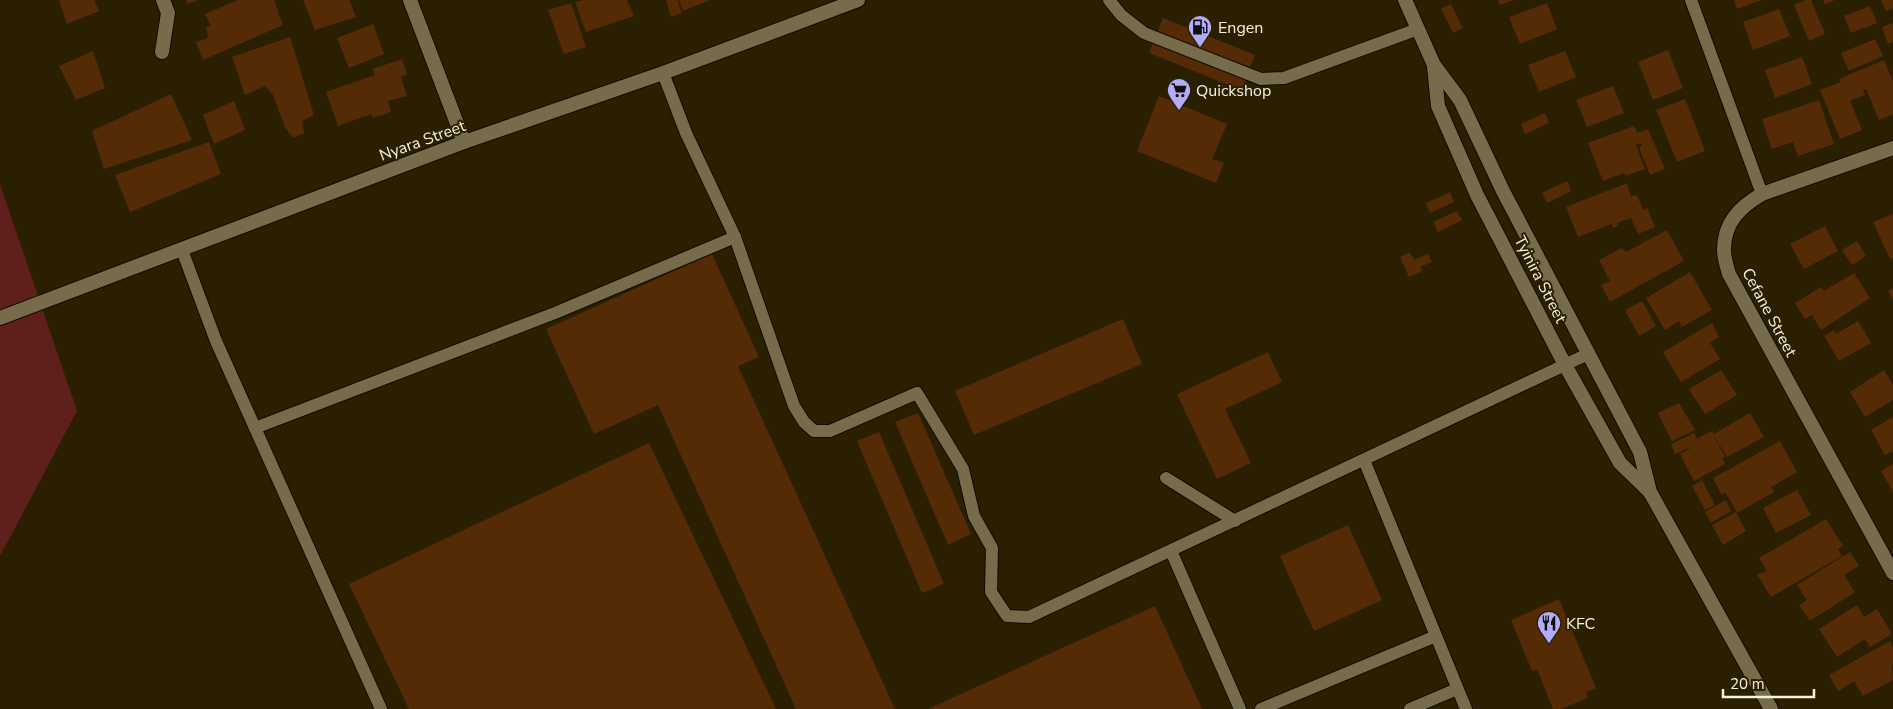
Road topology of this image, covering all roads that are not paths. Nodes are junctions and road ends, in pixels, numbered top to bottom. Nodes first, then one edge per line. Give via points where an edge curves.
1 (163, 0) edge
2 (410, 0) edge
3 (858, 0) edge
4 (1109, 0) edge
5 (1405, 0) edge
6 (1691, 0) edge
7 (1418, 30) junction
8 (162, 52) dead end
9 (1434, 65) junction
10 (663, 73) junction
11 (464, 142) junction
12 (1893, 148) edge
13 (1762, 194) junction
14 (735, 237) junction
15 (182, 250) junction
16 (0, 318) edge
17 (1588, 354) junction
18 (1566, 365) junction
19 (255, 428) junction
20 (1364, 460) junction
21 (1166, 478) dead end
22 (1650, 492) junction
23 (1235, 521) junction
24 (1171, 551) junction
25 (1893, 573) edge
26 (1436, 636) junction
27 (1457, 688) junction
28 (380, 709) edge
29 (1240, 709) edge
30 (1261, 709) edge
31 (1410, 709) edge
32 (1466, 709) edge
33 (1772, 709) edge

1 - 8 street via 168,13
2 - 11 street
3 - 10 street, Nyara Street
4 - 7 lane via 1144,34 1261,79 1284,78
5 - 7 street, Tyinira Street
6 - 13 lane
7 - 9 street, Tyinira Street
9 - 17 street, Tyinira Street via 1460,100
9 - 18 street, Tyinira Street via 1438,106 1477,194
10 - 11 street, Nyara Street
10 - 14 lane via 686,133
11 - 15 street, Nyara Street
12 - 13 street, Cefane Street
13 - 25 street, Cefane Street via 1743,206 1729,224 1724,250 1728,274
14 - 19 lane via 555,313
14 - 24 lane via 794,406 814,431 830,431 917,393 963,469 974,516 992,548 991,592 1007,616 1029,617
15 - 16 street, Nyara Street
15 - 19 lane via 216,341
17 - 18 lane
17 - 22 street, Tyinira Street via 1640,452
18 - 20 lane
18 - 22 street, Tyinira Street via 1620,463
19 - 28 lane
20 - 23 lane
20 - 26 lane
21 - 23 lane
22 - 33 street, Tyinira Street
23 - 24 lane
24 - 29 lane
26 - 27 lane
26 - 30 lane
27 - 31 lane
27 - 32 lane

